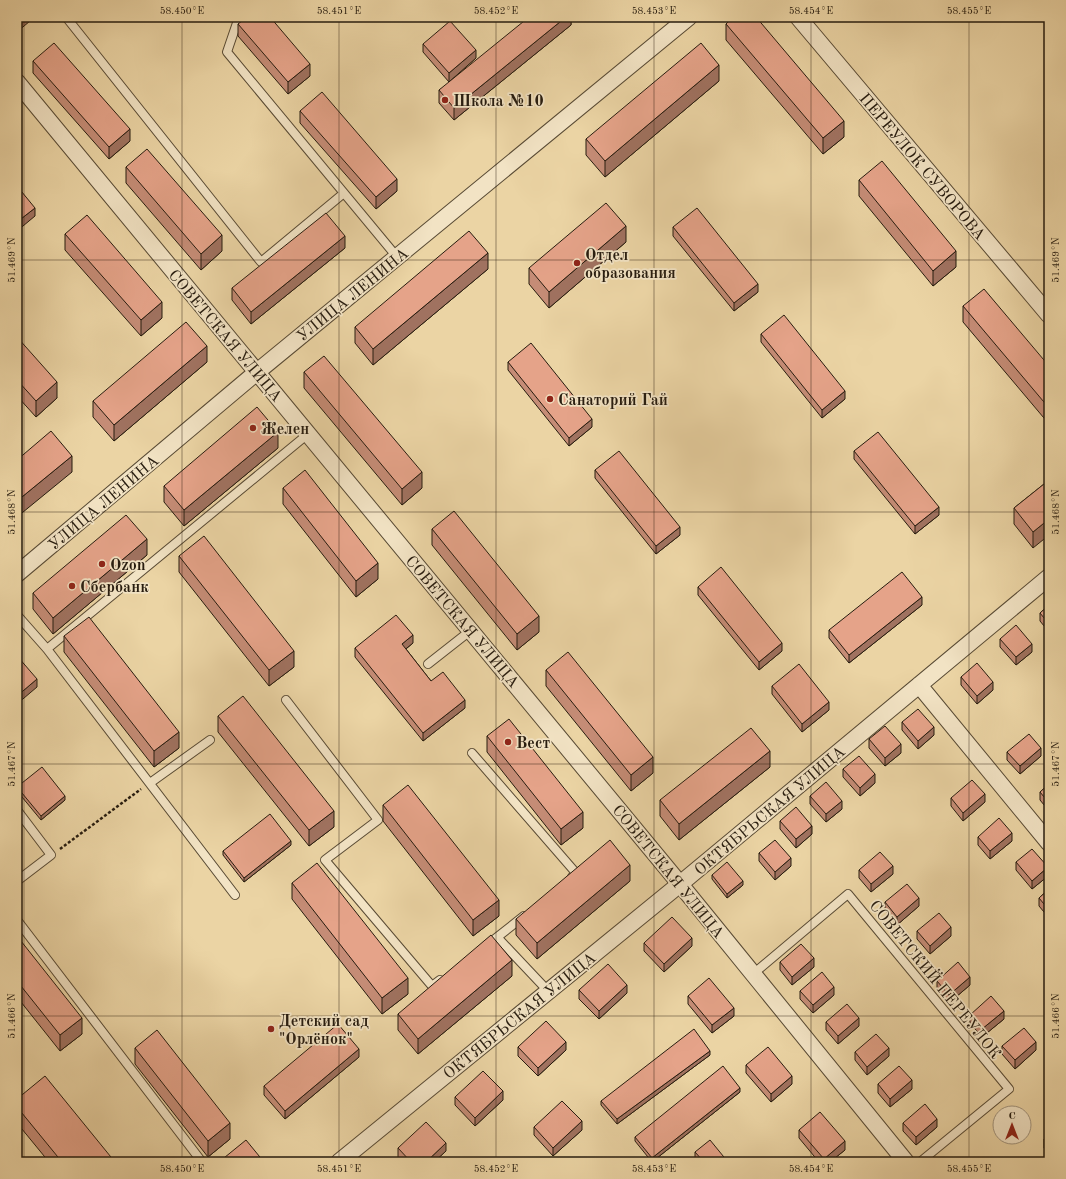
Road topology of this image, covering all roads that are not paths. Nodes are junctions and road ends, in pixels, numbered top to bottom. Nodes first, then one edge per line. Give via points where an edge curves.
1 (66, 17) edge
2 (239, 17) edge
3 (689, 17) edge
4 (798, 17) edge
5 (17, 82) edge
6 (344, 193) junction
7 (397, 257) junction
8 (1049, 316) edge
9 (257, 372) junction
10 (308, 434) junction
11 (17, 574) edge
12 (1049, 577) edge
13 (17, 615) edge
14 (470, 631) junction
15 (48, 649) junction
16 (428, 664) dead end
17 (919, 685) junction
18 (286, 700) dead end
19 (210, 740) dead end
20 (472, 753) dead end
21 (150, 783) junction
22 (17, 810) edge
23 (1048, 842) edge
24 (17, 881) edge
25 (564, 883) edge
26 (680, 884) junction
27 (235, 895) dead end
28 (528, 913) edge
29 (17, 920) edge
30 (498, 938) junction
31 (480, 951) edge
32 (753, 974) junction
33 (444, 977) edge
34 (548, 992) junction
35 (202, 1162) edge
36 (339, 1162) edge
37 (906, 1162) edge
38 (920, 1162) edge

1 - 6 lane via 261,262
2 - 6 lane via 227,52
3 - 7 street, УЛИЦА ЛЕНИНА
4 - 8 street, ПЕРЕУЛОК СУВОРОВА
5 - 9 street, СОВЕТСКАЯ УЛИЦА
6 - 7 lane
7 - 9 street, УЛИЦА ЛЕНИНА
9 - 10 street, СОВЕТСКАЯ УЛИЦА
9 - 11 street, УЛИЦА ЛЕНИНА
10 - 14 street, СОВЕТСКАЯ УЛИЦА
10 - 15 lane
12 - 17 street, ОКТЯБРЬСКАЯ УЛИЦА
13 - 15 lane
14 - 16 lane
14 - 26 street, СОВЕТСКАЯ УЛИЦА
15 - 21 lane
17 - 23 street
17 - 26 street, ОКТЯБРЬСКАЯ УЛИЦА
18 - 33 lane via 378,820 325,860 432,986
19 - 21 lane
20 - 25 lane via 576,873
21 - 27 lane
22 - 24 lane via 51,855
26 - 32 street, СОВЕТСКАЯ УЛИЦА
26 - 34 street, ОКТЯБРЬСКАЯ УЛИЦА
28 - 30 lane
29 - 35 lane
30 - 31 lane
30 - 34 lane
32 - 37 street, СОВЕТСКАЯ УЛИЦА
32 - 38 lane, СОВЕТСКИЙ ПЕРЕУЛОК via 848,894 1009,1089
34 - 36 street, ОКТЯБРЬСКАЯ УЛИЦА

